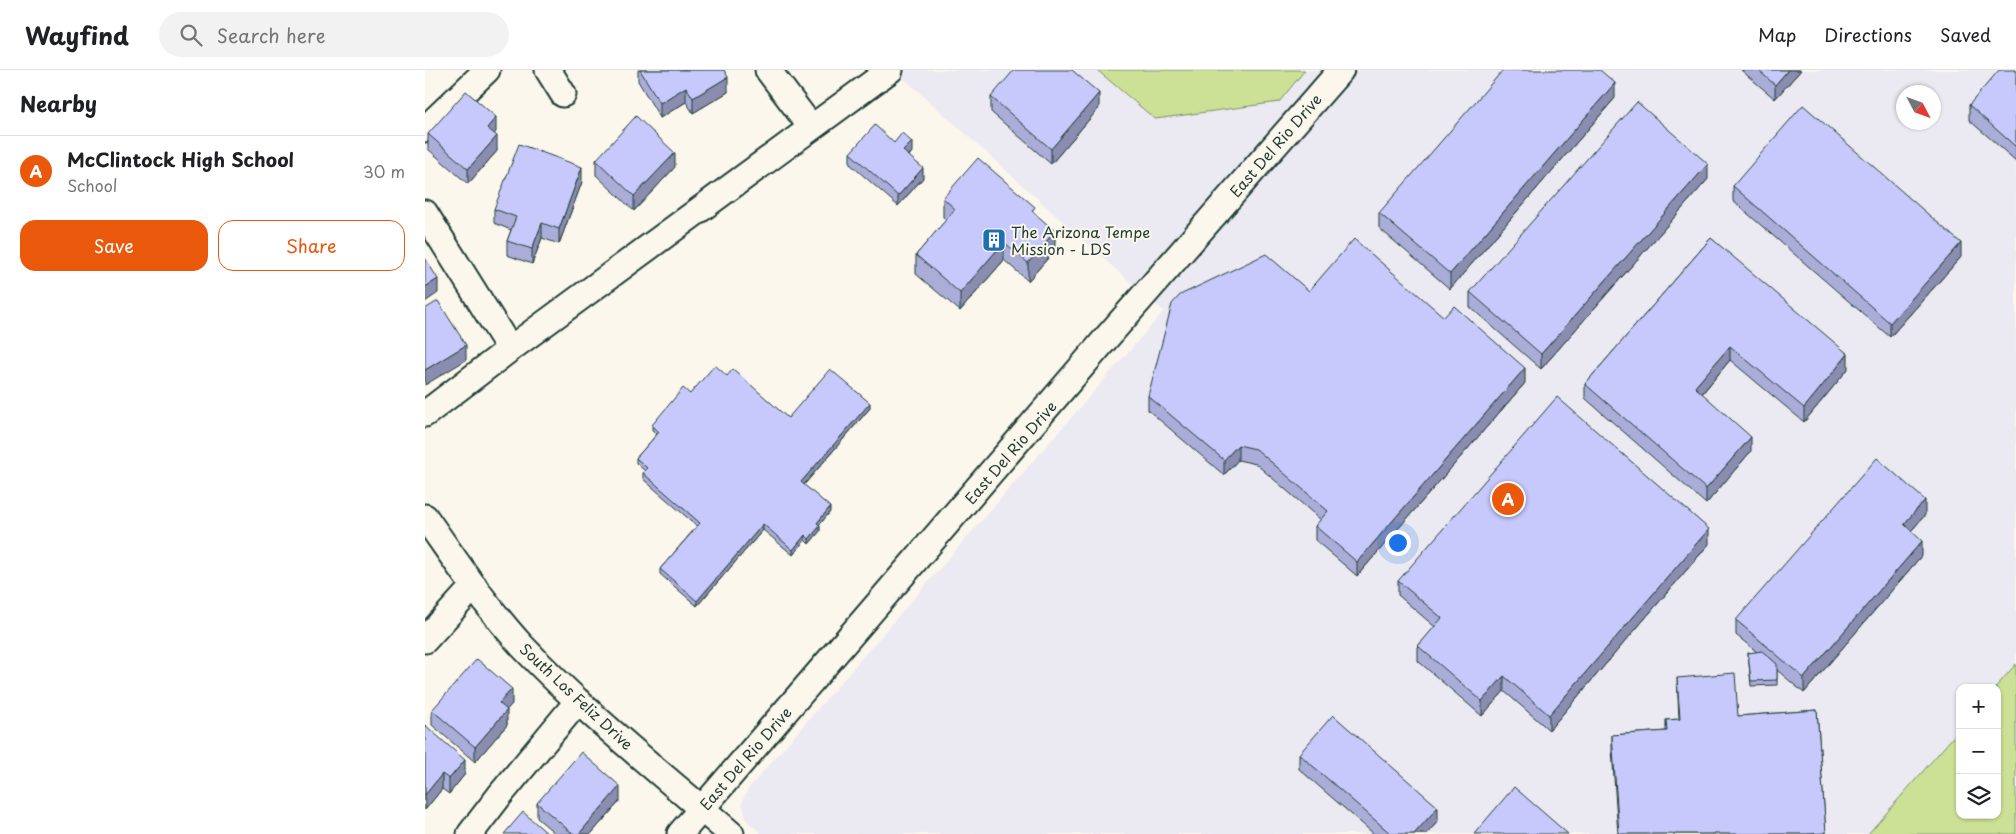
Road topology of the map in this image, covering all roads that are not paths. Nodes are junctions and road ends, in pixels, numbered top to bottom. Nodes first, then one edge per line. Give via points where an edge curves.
1 (487, 70) edge
2 (548, 70) edge
3 (768, 70) edge
4 (890, 70) edge
5 (1341, 70) edge
6 (563, 94) dead end
7 (425, 128) edge
8 (811, 128) junction
9 (425, 212) edge
10 (510, 350) junction
11 (425, 414) edge
12 (425, 517) edge
13 (474, 586) junction
14 (425, 640) edge
15 (579, 702) junction
16 (702, 808) junction
17 (470, 834) edge
18 (680, 834) edge
19 (731, 834) edge

1 - 7 street
2 - 6 street
3 - 8 street
4 - 8 street
5 - 16 street, East Del Rio Drive
8 - 10 street
9 - 10 street
10 - 11 street
12 - 13 street, South Los Feliz Drive
13 - 14 street
13 - 15 street, South Los Feliz Drive via 522,646
15 - 16 street, South Los Feliz Drive
15 - 17 street
16 - 18 street, East Del Rio Drive
16 - 19 street, South Los Feliz Drive

